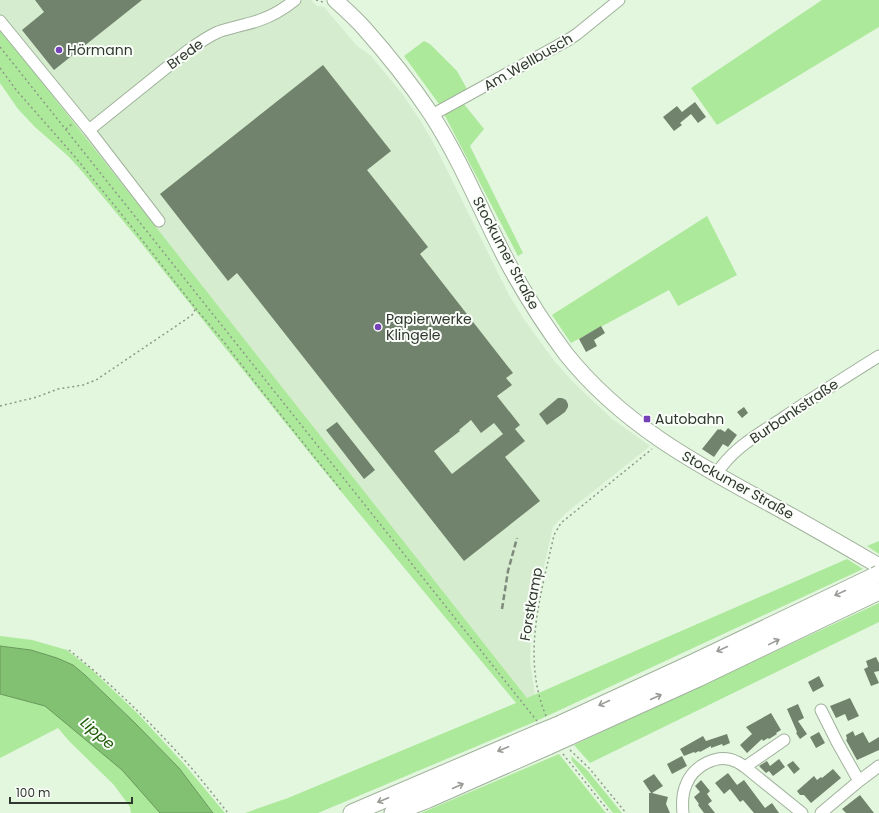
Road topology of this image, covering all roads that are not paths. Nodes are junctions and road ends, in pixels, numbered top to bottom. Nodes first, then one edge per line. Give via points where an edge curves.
1 (295, 0) edge
2 (619, 0) edge
3 (330, 1) edge
4 (0, 21) edge
5 (432, 115) junction
6 (89, 130) junction
7 (159, 221) dead end
8 (879, 356) edge
9 (716, 475) junction
10 (878, 577) edge
11 (821, 710) dead end
12 (547, 739) junction
13 (784, 740) dead end
14 (879, 766) edge
15 (745, 767) junction
16 (859, 781) junction
17 (352, 813) edge
18 (393, 813) edge
19 (683, 813) edge
20 (802, 813) edge
21 (821, 813) edge

1 - 6 street, Brede via 262,20 218,32 202,41
2 - 5 street, Am Wellbusch via 568,40
3 - 5 main road, Stockumer Straße via 363,27
4 - 6 street
5 - 9 main road, Stockumer Straße via 509,265 551,334 588,379 623,412 690,460
6 - 7 street
8 - 9 street, Burbankstraße via 750,440 726,460
9 - 10 main road, Stockumer Straße via 799,520
10 - 12 highway, bridge via 691,664
11 - 16 street
12 -> 17 highway
18 -> 12 highway via 428,799
13 - 15 street
14 - 16 street
15 - 19 street via 738,762 717,759 697,769 686,784 682,803
15 - 20 street
16 - 21 street

